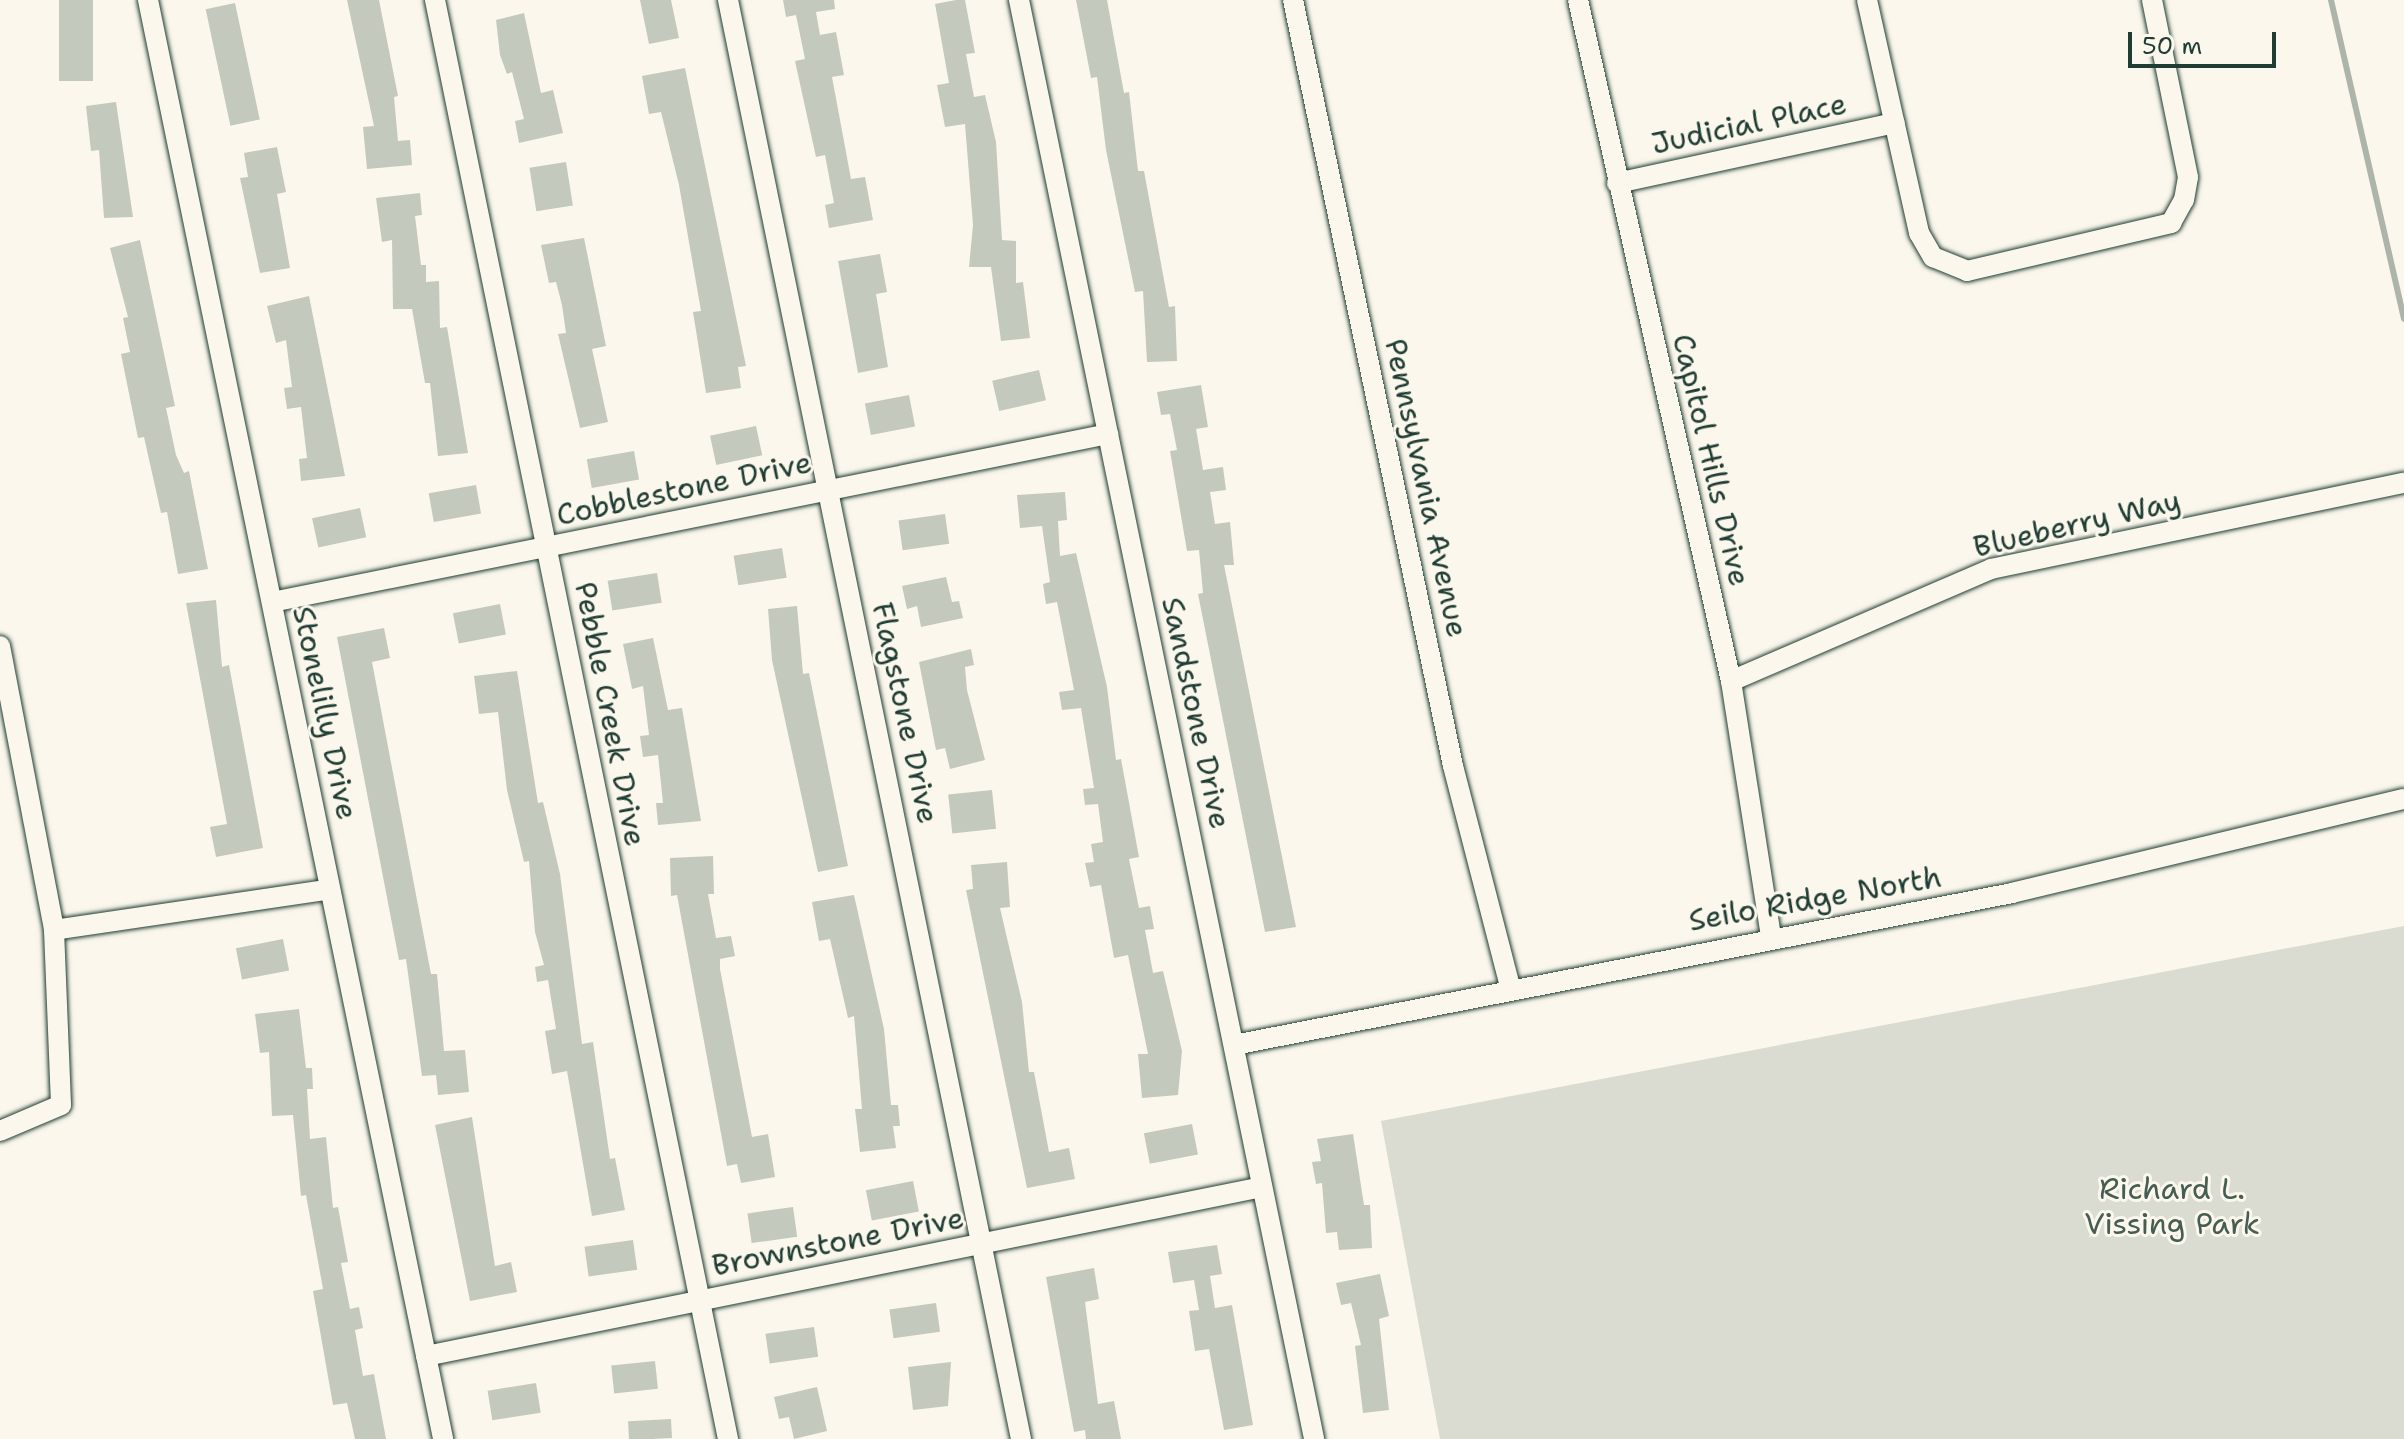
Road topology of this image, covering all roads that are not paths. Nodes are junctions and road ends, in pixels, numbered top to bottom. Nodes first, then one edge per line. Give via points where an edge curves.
1 (148, 0) edge
2 (435, 0) edge
3 (728, 0) edge
4 (1019, 0) edge
5 (1293, 0) edge
6 (1578, 0) edge
7 (1867, 0) edge
8 (2152, 0) edge
9 (1895, 123) junction
10 (1617, 183) junction
11 (1108, 434) junction
12 (2404, 483) edge
13 (828, 490) junction
14 (546, 548) junction
15 (272, 602) junction
16 (0, 646) edge
17 (1731, 681) junction
18 (2404, 799) edge
19 (330, 889) junction
20 (54, 930) junction
21 (1771, 936) junction
22 (1510, 987) junction
23 (1234, 1045) junction
24 (0, 1131) edge
25 (1262, 1187) junction
26 (982, 1244) junction
27 (699, 1301) junction
28 (426, 1356) junction
29 (443, 1439) edge
30 (728, 1439) edge
31 (1021, 1439) edge
32 (1314, 1439) edge

1 - 15 street, Stonelilly Drive
2 - 14 street, Pebble Creek Drive
3 - 13 street, Flagstone Drive
4 - 11 street, Sandstone Drive
5 - 22 street, Pennsylvania Avenue via 1453,766
6 - 10 street, Capitol Hills Drive
7 - 9 street
8 - 9 street via 2188,177 2184,200 2171,223 1997,265 1953,269 1933,257 1919,233
9 - 10 street, Judicial Place
10 - 17 street, Capitol Hills Drive
11 - 13 street, Cobblestone Drive
11 - 23 street, Sandstone Drive
12 - 17 street, Blueberry Way via 1991,569
13 - 14 street, Cobblestone Drive
13 - 26 street, Flagstone Drive
14 - 15 street, Cobblestone Drive
14 - 27 street, Pebble Creek Drive
15 - 19 street, Stonelilly Drive
16 - 20 street
17 - 21 street, Capitol Hills Drive
18 - 21 street, Seilo Ridge North via 2012,893
19 - 20 street
19 - 28 street, Stonelilly Drive
20 - 24 street via 61,1105
21 - 22 street, Seilo Ridge North
22 - 23 street, Seilo Ridge North
23 - 25 street, Sandstone Drive
25 - 26 street, Brownstone Drive
25 - 32 street, Sandstone Drive
26 - 27 street, Brownstone Drive
26 - 31 street, Flagstone Drive
27 - 28 street, Brownstone Drive
27 - 30 street, Pebble Creek Drive
28 - 29 street, Stonelilly Drive

